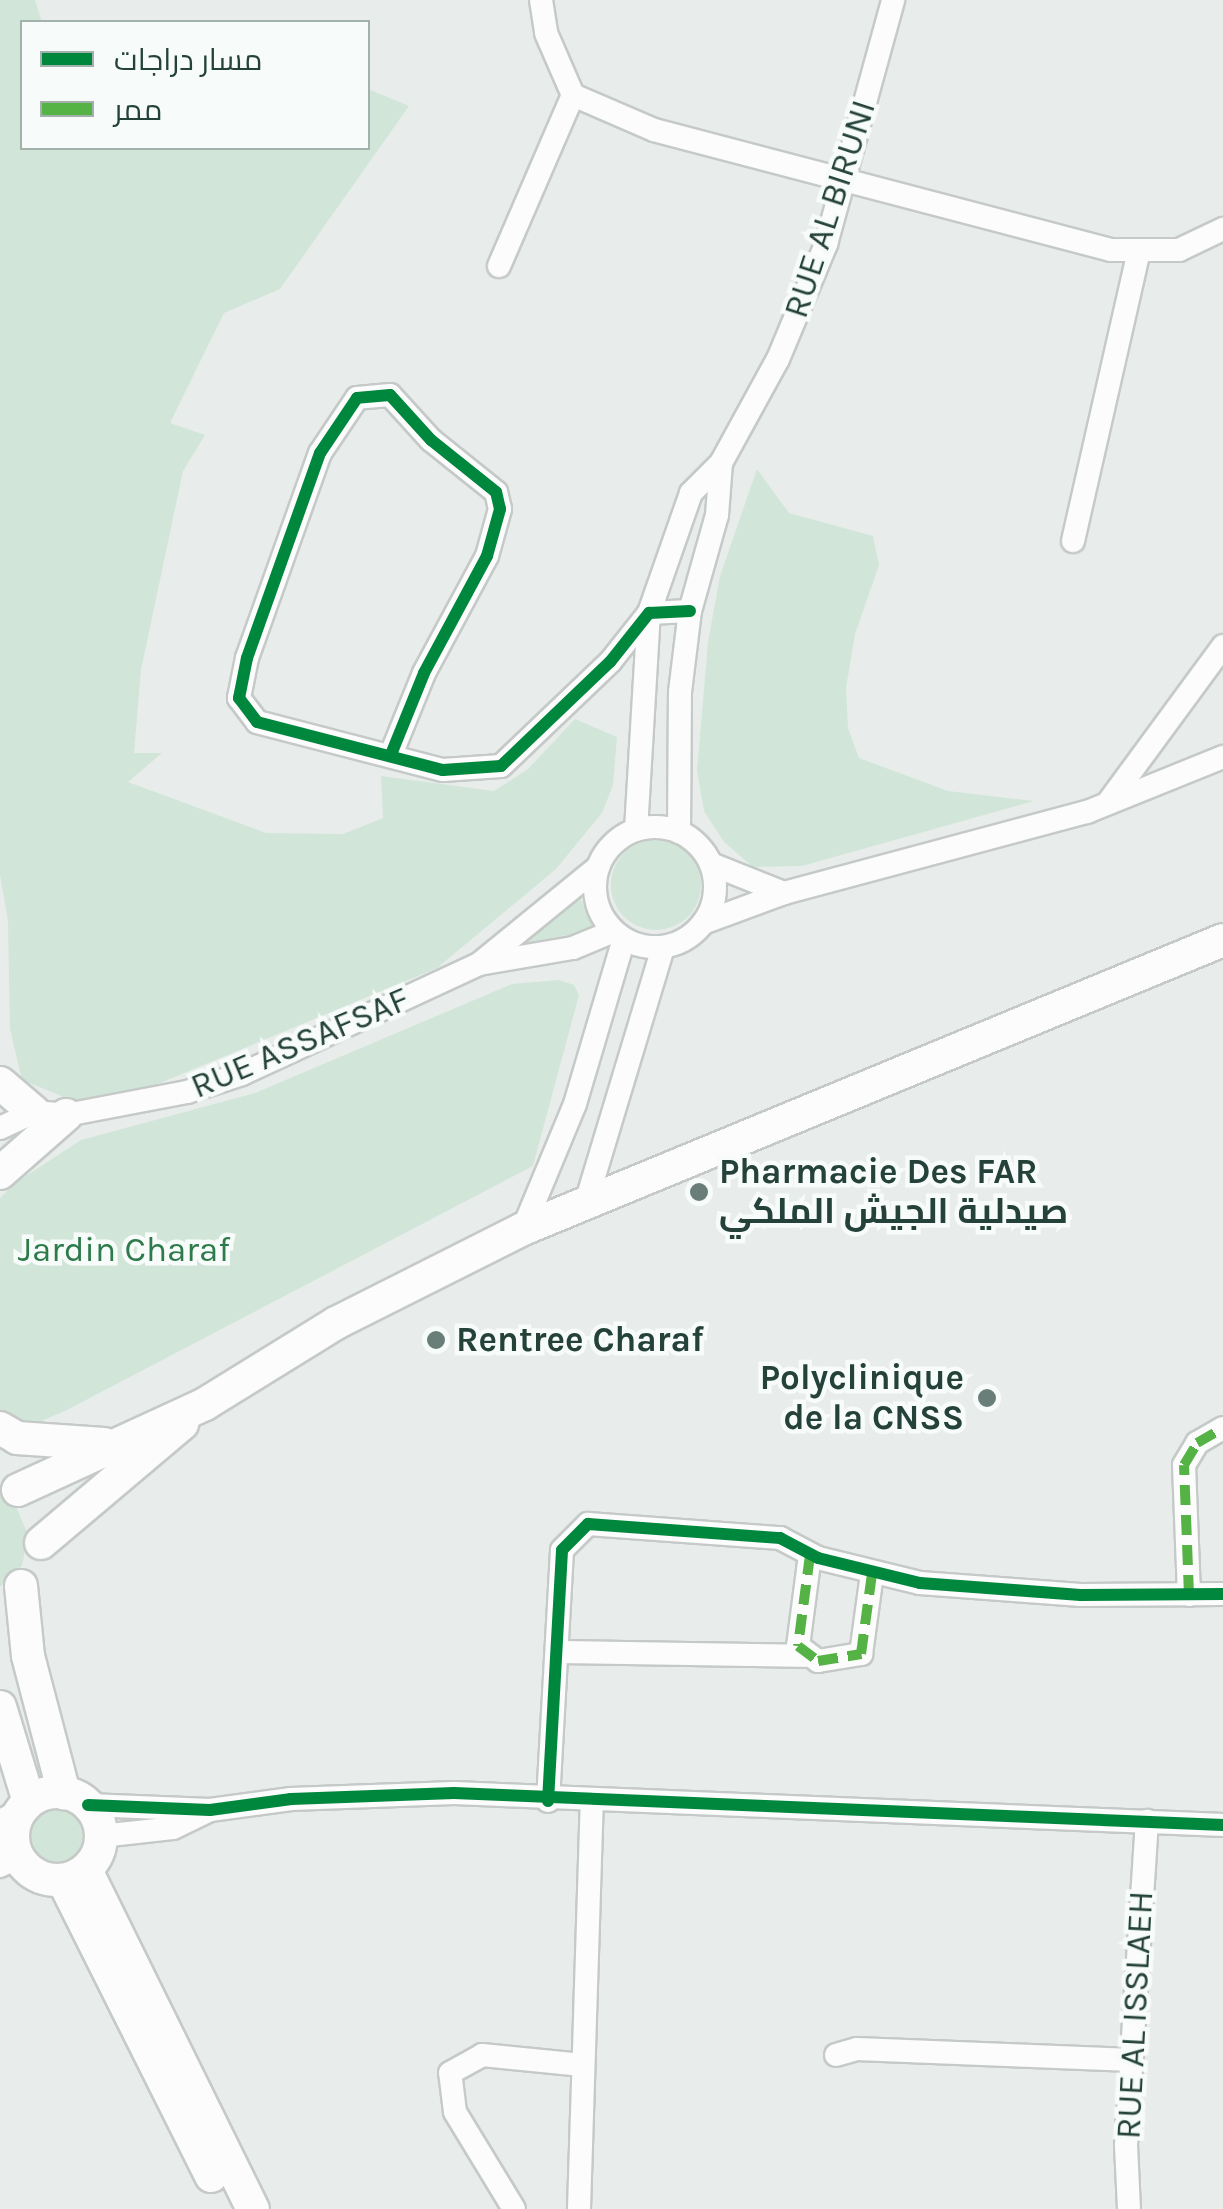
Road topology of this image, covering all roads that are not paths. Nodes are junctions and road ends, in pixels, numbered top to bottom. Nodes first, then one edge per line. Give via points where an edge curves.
1 (541, 0) edge
2 (893, 0) edge
3 (573, 95) junction
4 (846, 176) junction
5 (1223, 229) edge
6 (1138, 254) junction
7 (499, 266) dead end
8 (721, 463) junction
9 (1073, 541) dead end
10 (690, 611) junction
11 (650, 612) junction
12 (1223, 646) edge
13 (392, 752) junction
14 (1223, 758) edge
15 (1109, 801) junction
16 (636, 830) junction
17 (679, 832) junction
18 (711, 864) junction
19 (598, 868) junction
20 (784, 893) junction
21 (704, 924) junction
22 (619, 935) junction
23 (1223, 940) edge
24 (662, 947) junction
25 (479, 964) junction
26 (0, 1083) edge
27 (50, 1114) junction
28 (0, 1128) edge
29 (0, 1174) edge
30 (585, 1206) junction
31 (523, 1230) junction
32 (205, 1404) junction
33 (0, 1428) edge
34 (1223, 1428) edge
35 (113, 1444) junction
36 (5, 1482) edge
37 (40, 1543) junction
38 (810, 1555) junction
39 (872, 1574) junction
40 (11, 1593) edge
41 (1223, 1594) edge
42 (1189, 1596) junction
43 (557, 1652) junction
44 (805, 1656) junction
45 (0, 1707) edge
46 (76, 1799) junction
47 (548, 1801) junction
48 (592, 1802) junction
49 (210, 1810) junction
50 (16, 1811) edge
51 (1146, 1821) junction
52 (1223, 1825) edge
53 (101, 1836) junction
54 (9, 1862) edge
55 (74, 1875) junction
56 (836, 2055) dead end
57 (1132, 2060) junction
58 (583, 2066) junction
59 (228, 2209) edge
60 (253, 2209) edge
61 (514, 2209) edge
62 (579, 2209) edge
63 (1129, 2209) edge

1 - 3 street via 546,33
2 - 4 street, RUE AL BIRUNI
3 - 4 street via 654,130
3 - 7 street
4 - 6 street
4 - 8 street, RUE AL BIRUNI via 778,359
5 - 6 street via 1179,250
6 - 9 street
8 - 10 street via 717,515
8 - 11 street via 692,493
10 - 11 street
10 - 17 street via 680,692
11 - 13 street via 610,662 501,766 443,770
11 - 16 street
12 - 15 street
13 - 13 street via 424,673 487,556 500,509 481,478 431,440 390,395 373,393 350,404 320,453 239,698 257,722
14 - 15 street
15 - 20 street
16 - 17 street
16 - 19 street via 612,844
17 - 18 street
18 - 20 street
18 - 21 street via 716,884
19 - 22 street via 600,912
19 - 25 street, RUE ASSAFSAF
20 - 21 street
21 - 24 street
22 - 24 street
22 - 25 street, RUE ASSAFSAF
22 - 31 street via 574,1104
23 - 30 main road
24 - 30 street
25 - 27 street, RUE ASSAFSAF via 242,1074
26 - 27 main road
27 - 28 street, RUE ASSAFSAF
27 - 29 main road
30 - 31 main road
31 - 32 main road via 336,1323
32 - 35 main road
32 - 37 main road
33 - 35 main road via 17,1438
34 - 42 street via 1196,1443 1184,1465
35 - 36 main road
36 - 37 main road via 36,1514
37 - 40 main road
38 - 39 street
38 - 43 street via 780,1538 588,1524 562,1550
38 - 44 street via 798,1624
39 - 42 street via 1081,1595
39 - 44 street via 861,1654 842,1662
40 - 46 main road
41 - 42 street
43 - 44 street
43 - 47 street
45 - 50 main road
46 - 49 street
46 - 50 main road
46 - 53 main road
47 - 48 street
47 - 49 street via 382,1793
48 - 51 street
48 - 58 street
49 - 53 street via 173,1828
50 - 54 main road
51 - 52 street
51 - 57 street, RUE AL ISSLAEH
53 - 55 main road
54 - 55 main road via 36,1876
55 - 59 main road
55 - 60 main road
56 - 57 street via 857,2050
57 - 63 street, RUE AL ISSLAEH
58 - 61 street via 482,2055 450,2073 455,2112
58 - 62 street

